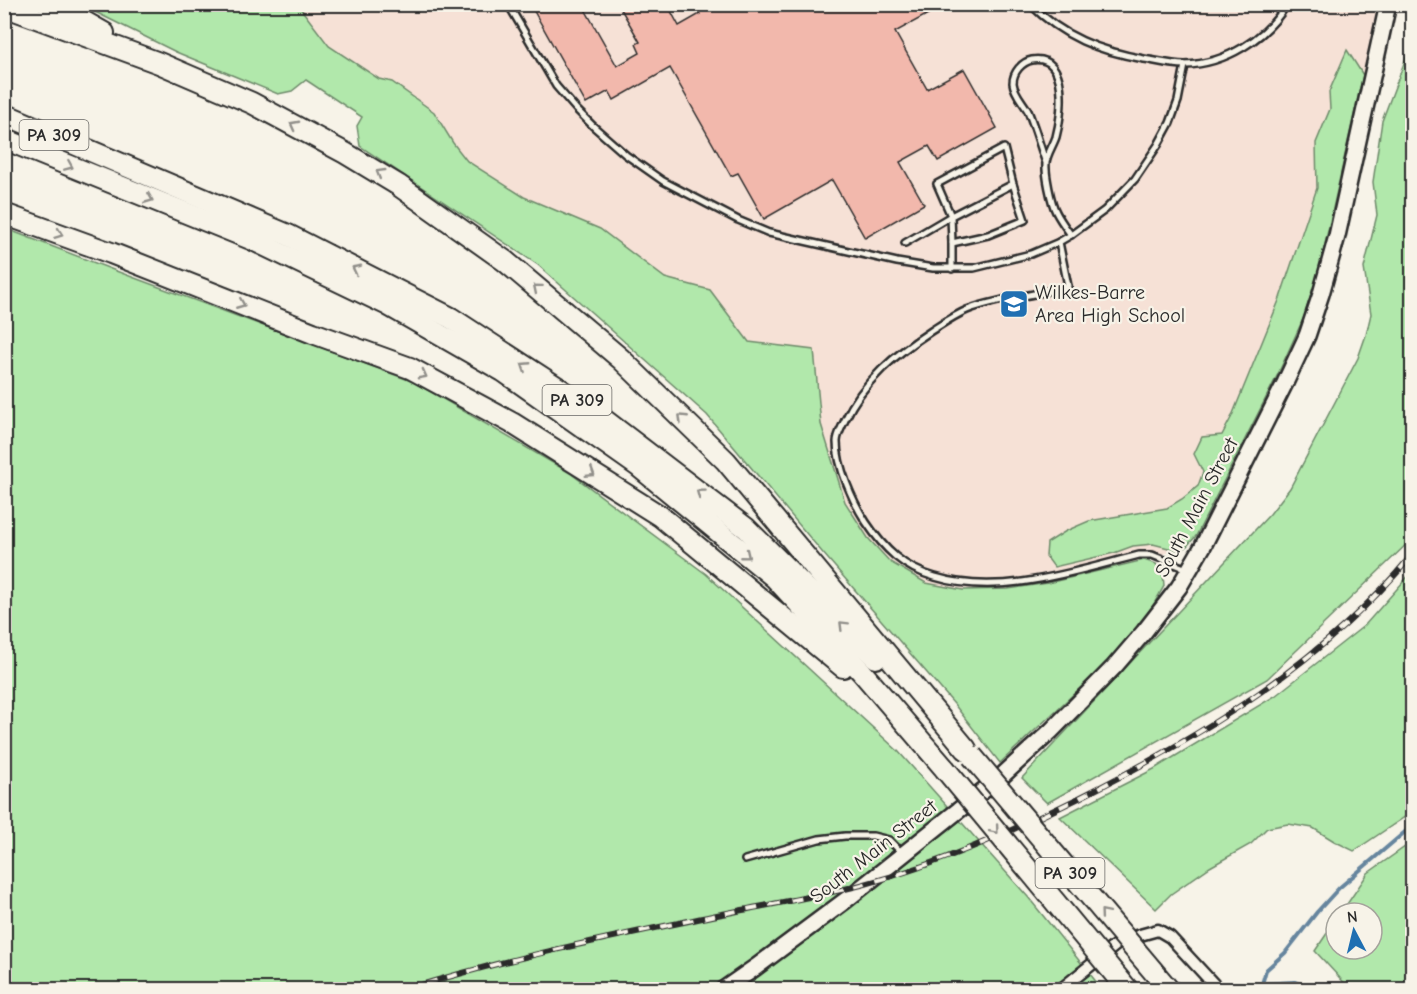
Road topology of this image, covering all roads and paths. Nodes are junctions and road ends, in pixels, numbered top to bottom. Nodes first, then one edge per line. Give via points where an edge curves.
1 (28, 4) edge
2 (49, 4) edge
3 (508, 4) edge
4 (1030, 4) edge
5 (1287, 4) edge
6 (1388, 4) edge
7 (4, 6) edge
8 (81, 34) junction
9 (159, 63) junction
10 (1185, 65) junction
11 (4, 114) edge
12 (4, 139) edge
13 (1046, 163) junction
14 (1013, 184) junction
15 (4, 214) edge
16 (951, 216) junction
17 (1071, 235) junction
18 (1059, 242) junction
19 (905, 243) dead end
20 (952, 243) junction
21 (952, 269) junction
22 (1189, 570) junction
23 (969, 753) junction
24 (945, 769) junction
25 (903, 854) junction
26 (745, 860) dead end
27 (1072, 923) junction
28 (723, 990) edge
29 (1060, 990) edge
30 (1121, 990) edge
31 (1128, 990) edge
32 (1169, 990) edge
33 (1219, 990) edge

1 - 8 highway
2 - 9 highway
3 - 21 lane via 556,86 576,109 626,155 663,181 769,233 897,262
4 - 10 lane via 1065,32 1093,46
5 - 10 lane via 1281,15 1246,46 1223,57
6 - 22 main road, South Main Street via 1336,236 1307,336
7 - 8 highway
8 - 9 highway
23 -> 9 highway via 726,461 621,359 505,261 398,185 252,103
10 - 17 lane via 1170,123 1144,166 1105,210
23 -> 11 highway, PA 309 via 746,528 586,406 451,318 288,235
12 -> 24 highway, PA 309 via 253,240 388,305 503,371 638,466 775,578
13 - 13 lane via 1058,130 1062,101 1056,71 1038,59 1026,61 1017,69 1013,86 1027,110
13 - 17 lane via 1055,211
14 - 16 lane
14 - 16 lane via 1004,148 937,184
14 - 20 lane via 1025,220 988,235
15 -> 24 highway via 410,368 512,423 660,516 839,664
16 - 19 lane
16 - 20 lane
17 - 18 lane
18 - 21 lane via 1001,262
18 - 22 lane via 1068,286 966,310 912,343 868,383 837,440 846,482 861,514 892,556 934,577 975,584 1010,583 1139,555 1152,555
20 - 21 lane
22 - 25 main road, South Main Street via 1144,632 1066,716 993,783
32 -> 23 highway, PA 309, bridge
24 -> 27 highway, PA 309, bridge
25 - 26 lane via 889,840 845,836 819,839
25 - 28 main road, South Main Street
27 - 30 highway, bridge
27 - 31 highway, PA 309, bridge
29 - 33 street via 1122,940 1158,930 1170,937

